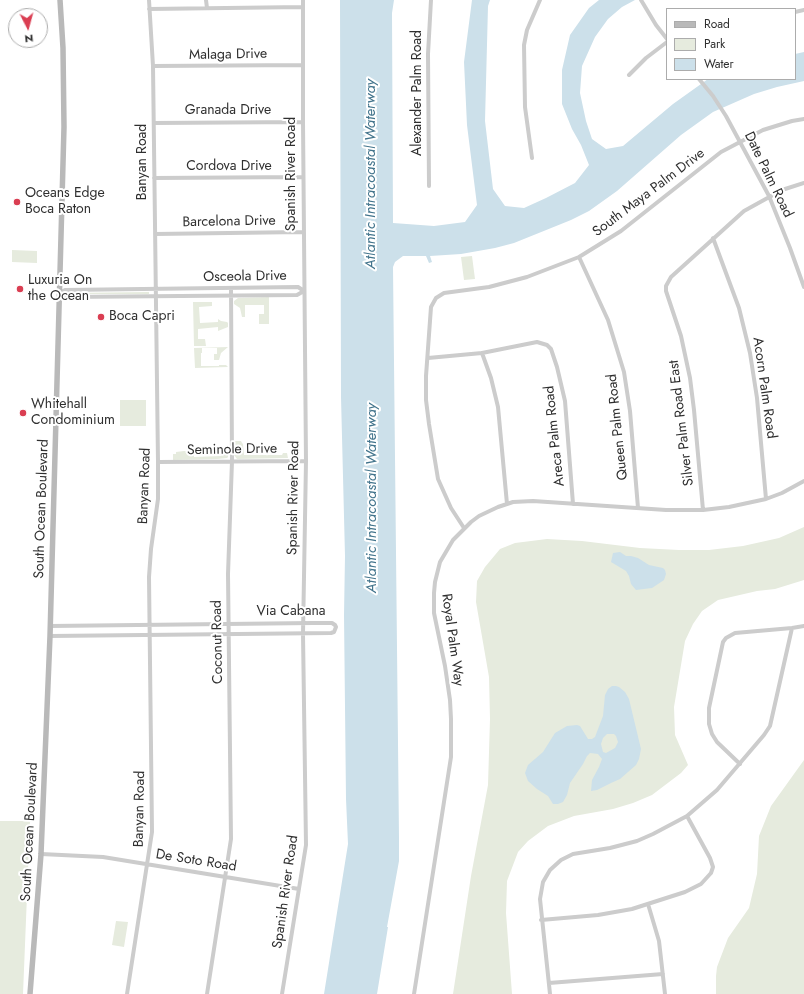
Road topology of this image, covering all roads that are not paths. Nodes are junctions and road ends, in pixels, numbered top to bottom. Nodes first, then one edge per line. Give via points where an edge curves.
1 (60, 0) edge
2 (149, 0) edge
3 (206, 0) edge
4 (303, 0) edge
5 (431, 0) edge
6 (540, 0) edge
7 (642, 2) edge
8 (303, 7) junction
9 (207, 8) junction
10 (149, 9) junction
11 (666, 38) edge
12 (666, 43) edge
13 (303, 64) junction
14 (154, 66) junction
15 (628, 75) dead end
16 (700, 80) edge
17 (804, 119) edge
18 (302, 122) junction
19 (154, 123) junction
20 (740, 141) junction
21 (532, 158) dead end
22 (303, 177) junction
23 (154, 178) junction
24 (804, 183) edge
25 (429, 186) dead end
26 (768, 196) junction
27 (303, 232) junction
28 (155, 234) junction
29 (713, 238) junction
30 (579, 257) junction
31 (804, 287) edge
32 (231, 288) junction
33 (156, 289) junction
34 (304, 291) junction
35 (60, 293) junction
36 (231, 295) junction
37 (156, 296) junction
38 (482, 353) junction
39 (428, 358) junction
40 (306, 460) junction
41 (232, 461) junction
42 (158, 462) junction
43 (804, 481) edge
44 (766, 499) junction
45 (507, 504) junction
46 (573, 504) junction
47 (638, 508) junction
48 (703, 510) junction
49 (464, 528) junction
50 (303, 623) junction
51 (229, 624) junction
52 (150, 625) junction
53 (50, 626) junction
54 (804, 626) edge
55 (792, 628) junction
56 (303, 634) junction
57 (229, 635) junction
58 (50, 636) junction
59 (150, 636) junction
60 (740, 764) junction
61 (687, 816) junction
62 (41, 854) junction
63 (148, 864) junction
64 (226, 877) junction
65 (299, 888) junction
66 (648, 904) junction
67 (541, 920) junction
68 (663, 974) junction
69 (549, 983) junction
70 (30, 994) edge
71 (127, 994) edge
72 (207, 994) edge
73 (282, 994) edge
74 (414, 994) edge
75 (550, 994) edge
76 (665, 994) edge

1 - 35 main road, South Ocean Boulevard via 64,127
2 - 10 street, Banyan Road
3 - 9 street
4 - 8 street, Spanish River Road
5 - 25 street, Alexander Palm Road via 428,54
6 - 21 street via 527,30 524,45 525,107
7 - 11 street
8 - 9 street
8 - 13 street, Spanish River Road
9 - 10 street
10 - 14 street, Banyan Road
12 - 15 street
13 - 14 street, Malaga Drive
13 - 18 street, Spanish River Road
14 - 19 street, Banyan Road
16 - 20 street, Date Palm Road via 713,96
17 - 20 street, South Maya Palm Drive via 763,130
18 - 19 street, Granada Drive
18 - 22 street, Spanish River Road
19 - 23 street, Banyan Road
20 - 26 street, Date Palm Road
20 - 30 street, South Maya Palm Drive via 705,163 621,231
22 - 23 street, Cordova Drive
22 - 27 street, Spanish River Road
23 - 28 street, Banyan Road
24 - 26 street
26 - 29 street via 744,211
26 - 31 street, Date Palm Road
27 - 28 street, Barcelona Drive
27 - 34 street, Spanish River Road
28 - 33 street, Banyan Road
29 - 44 street, Acorn Palm Road via 739,308 750,353 757,398
29 - 48 street, Silver Palm Road East via 671,277 666,287 681,336 690,378
30 - 39 street, South Maya Palm Drive via 508,283 477,290 444,293 437,297 431,307
30 - 47 street, Queen Palm Road via 608,320 624,372
32 - 33 street, Osceola Drive
32 - 34 street, Osceola Drive via 298,287
32 - 36 street, Coconut Road
33 - 35 street, Osceola Drive via 64,290
33 - 37 street, Banyan Road
34 - 36 street, Osceola Drive via 298,295
34 - 40 street, Spanish River Road
35 - 37 street, Osceola Drive via 64,297
35 - 53 main road, South Ocean Boulevard
36 - 37 street, Osceola Drive
36 - 41 street, Coconut Road
37 - 42 street, Banyan Road
38 - 39 street, Areca Palm Road
38 - 45 street via 498,407
38 - 46 street, Areca Palm Road via 537,342 547,345 550,349 557,366 564,401
39 - 49 street via 426,400 438,479 451,508
40 - 41 street, Seminole Drive
40 - 50 street, Spanish River Road
41 - 42 street, Seminole Drive
41 - 51 street, Coconut Road
42 - 52 street, Banyan Road via 157,510 150,566
43 - 44 street, Royal Palm Way
44 - 48 street, Royal Palm Way
45 - 46 street, Royal Palm Way via 533,501
45 - 49 street, Royal Palm Way via 479,516
46 - 47 street, Royal Palm Way
47 - 48 street, Royal Palm Way
49 - 74 street, Royal Palm Way via 445,553 434,588 434,613 450,700 450,757
50 - 51 street, Via Cabana
50 - 56 street, Spanish River Road
50 - 56 street, Via Cabana via 332,623 336,627 331,633
51 - 52 street, Via Cabana
51 - 57 street, Coconut Road
52 - 53 street, Via Cabana
52 - 59 street, Banyan Road
53 - 58 main road, South Ocean Boulevard
54 - 55 street
55 - 60 street via 770,726
55 - 60 street via 735,633 723,642 709,708 709,724 717,742
56 - 57 street, Via Cabana
56 - 65 street, Spanish River Road via 306,845
57 - 59 street, Via Cabana
57 - 64 street, Coconut Road via 231,839
58 - 59 street, Via Cabana
58 - 62 main road, South Ocean Boulevard
59 - 63 street, Banyan Road via 152,832
60 - 61 street via 717,790
61 - 66 street via 710,858 713,867 711,873 701,884 685,892
61 - 67 street via 637,841 573,854 561,860 550,870 542,886
62 - 63 street, De Soto Road via 103,857
62 - 70 main road, South Ocean Boulevard
63 - 64 street, De Soto Road
63 - 71 street, Banyan Road
64 - 65 street, De Soto Road
64 - 72 street, Coconut Road
65 - 73 street, Spanish River Road
66 - 67 street via 598,915
66 - 68 street via 659,941
67 - 69 street
68 - 69 street
68 - 76 street
69 - 75 street

